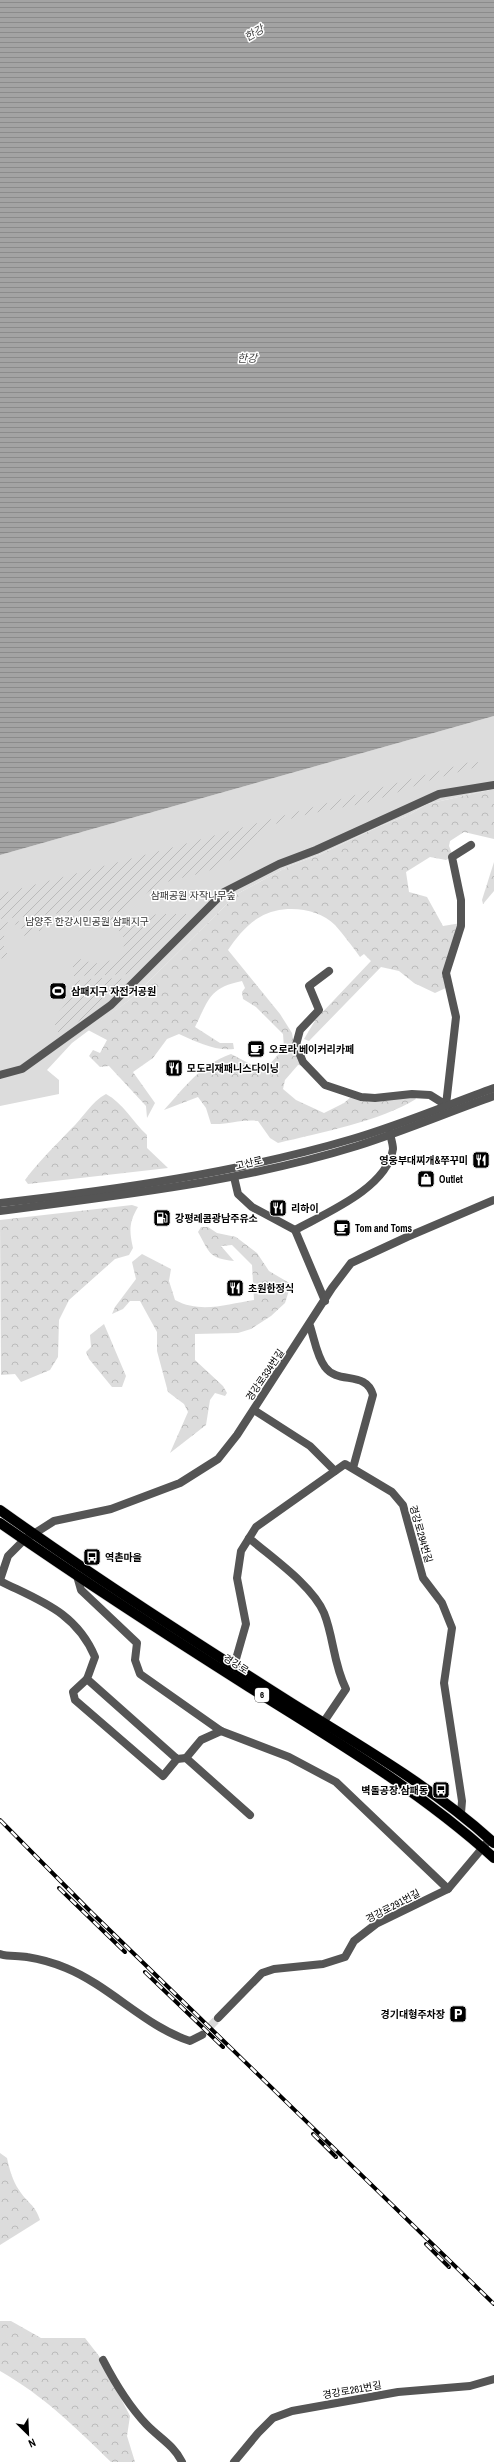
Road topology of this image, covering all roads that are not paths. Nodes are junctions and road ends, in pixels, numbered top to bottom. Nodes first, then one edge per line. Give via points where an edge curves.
1 (494, 785) edge
2 (471, 845) dead end
3 (329, 970) dead end
4 (0, 1075) edge
5 (494, 1088) edge
6 (494, 1096) edge
7 (446, 1105) junction
8 (390, 1134) junction
9 (234, 1177) junction
10 (494, 1200) edge
11 (0, 1203) edge
12 (0, 1211) edge
13 (295, 1230) junction
14 (325, 1301) junction
15 (310, 1326) junction
16 (254, 1410) junction
17 (353, 1468) junction
18 (335, 1471) junction
19 (0, 1510) edge
20 (0, 1523) edge
21 (33, 1534) junction
22 (249, 1538) junction
23 (24, 1540) junction
24 (77, 1576) junction
25 (0, 1580) edge
26 (234, 1666) junction
27 (87, 1679) junction
28 (323, 1723) junction
29 (221, 1731) junction
30 (186, 1758) junction
31 (177, 1759) junction
32 (461, 1813) junction
33 (250, 1815) dead end
34 (492, 1841) edge
35 (483, 1848) junction
36 (494, 1858) edge
37 (448, 1889) junction
38 (0, 1954) edge
39 (218, 2018) tunnel mouth
40 (202, 2035) tunnel mouth
41 (103, 2360) dead end
42 (494, 2379) edge
43 (182, 2462) edge
44 (234, 2462) edge

1 - 4 street via 439,794 316,850 279,864 224,892 111,1005 22,1069
2 - 7 street via 452,857 461,900 461,926 446,973 456,1017
3 - 7 street via 309,986 319,1010 300,1030 296,1045 302,1062 325,1085 361,1097 430,1095
5 - 7 street, 고산로
6 - 8 street, 고산로
7 - 11 street, 고산로 via 353,1139 300,1153 187,1176
8 - 9 street, 고산로 via 358,1146
8 - 13 street via 393,1149 380,1178 349,1201
9 - 12 street, 고산로
9 - 13 street via 238,1194 252,1207
10 - 14 street, 경강로334번길 via 351,1263
13 - 14 street
14 - 15 street, 경강로334번길
15 - 16 street, 경강로334번길
15 - 17 street via 325,1367 335,1374 362,1380 371,1387 373,1395
16 - 18 street via 310,1446
16 - 21 street, 경강로334번길 via 218,1459 180,1483 111,1509 54,1522
17 - 18 street via 345,1464
17 - 32 street, 경강로294번길 via 392,1492 403,1505 422,1578 442,1603 452,1628 444,1682 462,1801
18 - 22 street via 256,1527
19 - 21 main road, 경강로 / 6
20 - 23 main road, 경강로 / 6
21 - 23 street, 경강로334번길
21 - 26 main road, 경강로 / 6 via 160,1620
22 - 26 street via 241,1551 237,1578 246,1624
22 - 28 street via 316,1596 325,1614 338,1672 346,1689
23 - 24 main road, 경강로 / 6
23 - 25 street, 경강로334번길 via 8,1556
24 - 29 street via 81,1590 137,1643 135,1660 140,1674
24 - 35 main road, 경강로 / 6 via 356,1754 413,1793
25 - 27 street via 58,1610 71,1620 95,1656
26 - 28 main road, 경강로 / 6
27 - 31 street
27 - 31 street via 73,1692 75,1700 82,1707 163,1776
28 - 32 main road, 경강로 / 6
29 - 30 street via 201,1740
29 - 37 street via 289,1757 336,1782
30 - 31 street
30 - 33 street
32 - 34 main road, 경강로 / 6
34 - 35 street, 경강로291번길
35 - 36 main road, 경강로 / 6
35 - 37 street, 경강로291번길
37 - 39 street, 경강로291번길 via 376,1924 354,1941 344,1957 323,1964 274,1969 262,1973
38 - 40 street via 26,1957 66,1968 113,1993 173,2035 190,2041
41 - 43 street via 124,2399 147,2426 170,2445
42 - 44 street, 경강로261번길 via 470,2386 398,2392 292,2411 273,2418

